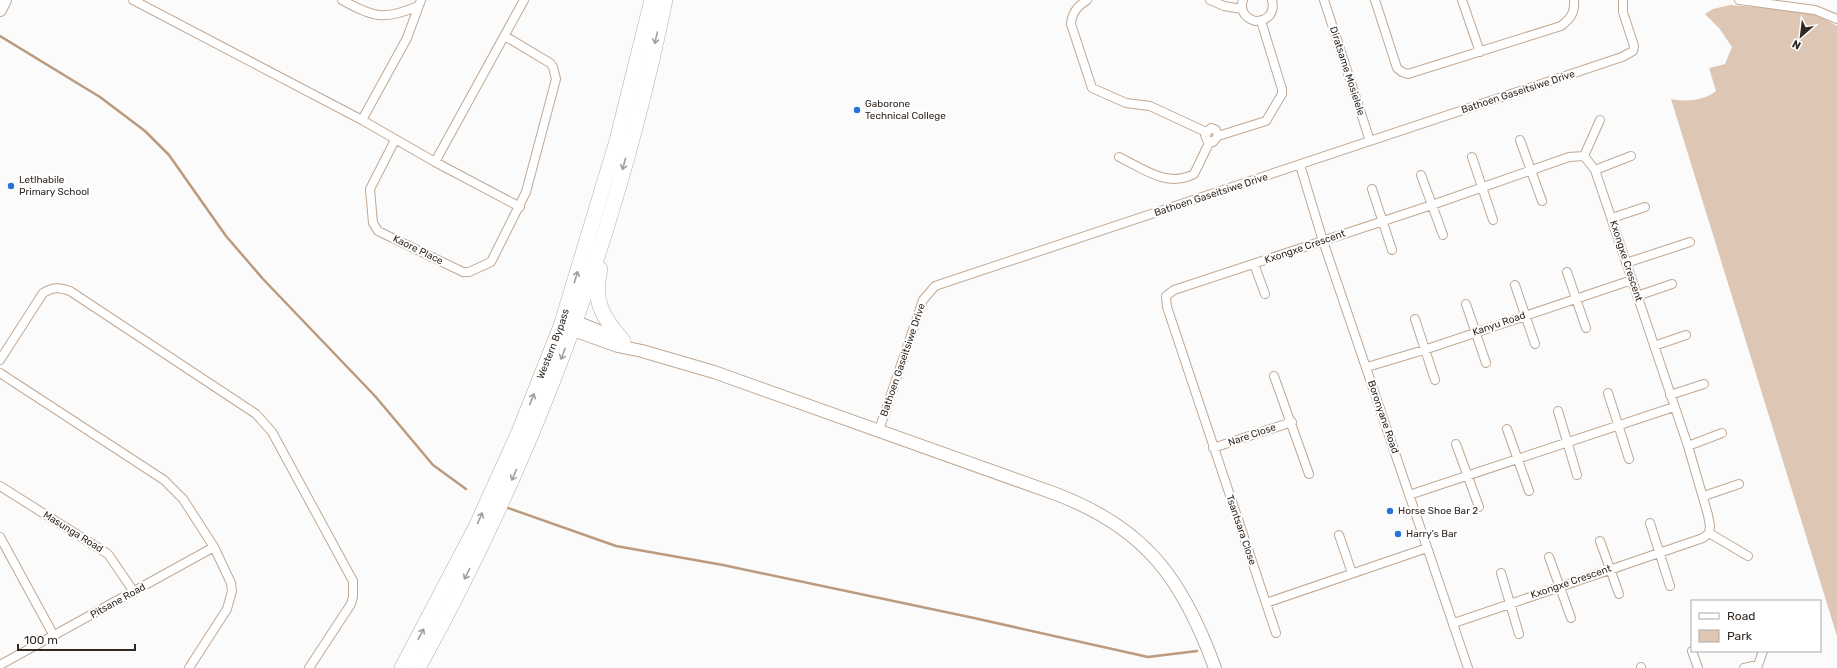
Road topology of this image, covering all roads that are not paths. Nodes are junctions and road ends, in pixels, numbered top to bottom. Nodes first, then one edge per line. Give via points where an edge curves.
1 (5, 0) edge
2 (133, 0) edge
3 (342, 0) edge
4 (524, 0) edge
5 (652, 0) edge
6 (665, 0) edge
7 (1087, 0) edge
8 (1210, 0) edge
9 (1242, 0) edge
10 (1273, 0) edge
11 (1324, 0) edge
12 (1375, 0) edge
13 (1462, 0) edge
14 (1574, 0) edge
15 (1623, 0) edge
16 (1739, 0) edge
17 (419, 3) edge
18 (1242, 9) junction
19 (0, 10) edge
20 (1837, 18) edge
21 (1261, 21) junction
22 (504, 36) junction
23 (1480, 52) junction
24 (362, 120) junction
25 (1600, 120) dead end
26 (1206, 132) junction
27 (1218, 136) junction
28 (396, 140) junction
29 (1520, 140) dead end
30 (1370, 141) junction
31 (1210, 142) junction
32 (1584, 156) junction
33 (1631, 156) dead end
34 (1119, 157) dead end
35 (1472, 157) dead end
36 (435, 162) junction
37 (1300, 165) junction
38 (1595, 170) junction
39 (1531, 171) junction
40 (1420, 175) dead end
41 (1483, 188) junction
42 (1372, 189) dead end
43 (1542, 201) dead end
44 (614, 203) junction
45 (1432, 205) junction
46 (520, 207) junction
47 (1645, 207) dead end
48 (1612, 218) junction
49 (1493, 220) dead end
50 (1381, 222) junction
51 (1443, 235) dead end
52 (1323, 241) junction
53 (1690, 242) dead end
54 (1392, 250) dead end
55 (1626, 263) junction
56 (1254, 264) junction
57 (1567, 272) dead end
58 (1632, 280) junction
59 (1672, 284) dead end
60 (1515, 285) dead end
61 (1265, 294) dead end
62 (1166, 296) joint
63 (1637, 296) junction
64 (1576, 297) junction
65 (1466, 304) dead end
66 (1526, 314) junction
67 (1415, 319) dead end
68 (568, 324) junction
69 (1586, 328) dead end
70 (1475, 332) junction
71 (1686, 334) dead end
72 (623, 341) junction
73 (1535, 344) dead end
74 (1654, 346) junction
75 (1424, 350) junction
76 (642, 351) junction
77 (0, 360) edge
78 (1486, 363) dead end
79 (1367, 367) junction
80 (0, 373) edge
81 (1274, 376) dead end
82 (1436, 380) dead end
83 (1704, 384) dead end
84 (1608, 393) dead end
85 (1670, 395) junction
86 (1674, 407) junction
87 (1558, 410) dead end
88 (1292, 422) junction
89 (1619, 426) junction
90 (1507, 429) dead end
91 (879, 430) junction
92 (1722, 433) dead end
93 (1567, 443) junction
94 (1456, 444) dead end
95 (1688, 446) junction
96 (1213, 448) junction
97 (1517, 459) junction
98 (1629, 459) dead end
99 (1309, 474) dead end
100 (1577, 475) dead end
101 (1468, 476) junction
102 (1739, 484) dead end
103 (0, 486) edge
104 (1529, 491) dead end
105 (1409, 495) junction
106 (1704, 496) junction
107 (1479, 507) dead end
108 (1650, 524) dead end
109 (1709, 533) junction
110 (1339, 535) dead end
111 (0, 537) edge
112 (1600, 541) dead end
113 (214, 548) junction
114 (1427, 548) junction
115 (1659, 551) junction
116 (1748, 556) dead end
117 (1549, 557) dead end
118 (1610, 569) junction
119 (1352, 573) junction
120 (1501, 573) dead end
121 (1560, 586) junction
122 (1670, 586) dead end
123 (134, 592) junction
124 (1619, 594) dead end
125 (1266, 603) junction
126 (1509, 604) junction
127 (1571, 618) dead end
128 (1454, 623) junction
129 (1276, 634) dead end
130 (1519, 634) dead end
131 (54, 636) junction
132 (1692, 652) edge
133 (1763, 652) edge
134 (0, 665) edge
135 (189, 668) edge
136 (310, 668) edge
137 (402, 668) edge
138 (418, 668) edge
139 (1214, 668) edge
140 (1468, 668) edge
141 (1698, 668) edge
142 (1744, 668) edge
143 (1757, 668) edge

1 - 19 street
2 - 24 street
3 - 17 street via 362,11 390,17 400,15
4 - 22 street
68 -> 5 highway, Western Bypass
6 -> 44 highway, Western Bypass
7 - 26 street via 1076,8 1071,24 1092,88 1126,103 1150,106
8 - 18 street
9 - 18 street
10 - 21 street via 1271,13
11 - 30 street, Diratsame Mosielele
12 - 23 street via 1397,68 1402,72 1408,74
13 - 23 street
14 - 23 street via 1575,12 1560,26
15 - 30 street, Bathoen Gaseitsiwe Drive via 1623,12 1634,46 1633,51
16 - 20 street via 1815,10
17 - 24 street via 407,38
18 - 21 street via 1249,19
21 - 27 street via 1282,94 1266,121
22 - 36 street
22 - 46 street via 550,63 556,79 529,184
24 - 28 street
25 - 32 street
26 - 27 street via 1214,129
26 - 31 street via 1206,138
27 - 31 street via 1216,141
28 - 36 street
28 - 46 street, Kaore Place via 370,189 374,222 378,231 463,272 470,272 491,262
29 - 39 street
30 - 37 street, Bathoen Gaseitsiwe Drive
31 - 34 street via 1194,174 1176,180 1167,180
32 - 38 street, Kxongxe Crescent
32 - 39 street, Kxongxe Crescent via 1569,157
33 - 38 street
35 - 41 street
36 - 46 street
37 - 52 street, Boronyane Road
37 - 91 street, Bathoen Gaseitsiwe Drive via 935,286 923,300
38 - 48 street, Kxongxe Crescent
39 - 41 street, Kxongxe Crescent
39 - 43 street
40 - 45 street
41 - 45 street, Kxongxe Crescent
41 - 49 street
42 - 50 street
44 - 68 highway, Western Bypass
44 - 72 highway via 597,277 597,290 602,313
45 - 50 street, Kxongxe Crescent
45 - 51 street
47 - 48 street
48 - 55 street, Kxongxe Crescent
50 - 52 street, Kxongxe Crescent
50 - 54 street
52 - 56 street, Kxongxe Crescent
52 - 79 street, Boronyane Road
53 - 55 street
55 - 58 street, Kxongxe Crescent
56 - 61 street
56 - 62 street, Kxongxe Crescent via 1174,290
57 - 64 street
58 - 63 street, Kxongxe Crescent
58 - 64 street, Kanyu Road
59 - 63 street
60 - 66 street
62 - 96 street, Tsantsara Close via 1167,307
63 - 74 street, Kxongxe Crescent
64 - 66 street, Kanyu Road
64 - 69 street
65 - 70 street
66 - 70 street, Kanyu Road
66 - 73 street
67 - 75 street
68 - 72 street
68 - 76 street via 618,346
137 -> 68 highway, Western Bypass via 476,527
68 -> 138 highway, Western Bypass via 530,438 487,534
70 - 75 street, Kanyu Road
70 - 78 street
71 - 74 street
72 - 76 street
74 - 85 street, Kxongxe Crescent
75 - 79 street, Kanyu Road
75 - 82 street
76 - 91 street via 714,372
77 - 136 street via 43,292 61,287 256,414 272,432 353,581 351,604
79 - 105 street, Boronyane Road
80 - 113 street via 164,480 183,499
81 - 88 street
83 - 85 street
84 - 89 street
85 - 86 street, Kxongxe Crescent
86 - 89 street
86 - 95 street, Kxongxe Crescent
87 - 93 street
88 - 96 street, Nare Close
88 - 99 street
89 - 93 street
89 - 98 street
90 - 97 street
91 - 139 street via 1062,496 1109,519 1143,544 1173,580 1202,633
92 - 95 street
93 - 97 street
93 - 100 street
94 - 101 street
95 - 106 street, Kxongxe Crescent
96 - 125 street, Tsantsara Close
97 - 101 street
97 - 104 street
101 - 105 street
101 - 107 street
102 - 106 street
103 - 123 street, Masunga Road via 108,554
105 - 114 street, Boronyane Road
106 - 109 street, Kxongxe Crescent
108 - 115 street
109 - 115 street, Kxongxe Crescent via 1703,538
109 - 116 street
110 - 119 street
111 - 131 street
112 - 118 street
113 - 123 street, Pitsane Road
113 - 135 street via 231,583 231,599
114 - 119 street
114 - 128 street, Boronyane Road
115 - 118 street, Kxongxe Crescent
115 - 122 street
117 - 121 street
118 - 121 street, Kxongxe Crescent
118 - 124 street
119 - 125 street
120 - 126 street
121 - 126 street, Kxongxe Crescent
121 - 127 street
123 - 131 street, Pitsane Road
125 - 129 street, Tsantsara Close
126 - 128 street, Kxongxe Crescent
126 - 130 street
128 - 140 street, Boronyane Road
131 - 134 street, Pitsane Road
132 - 141 street
133 - 143 street
142 - 143 street

